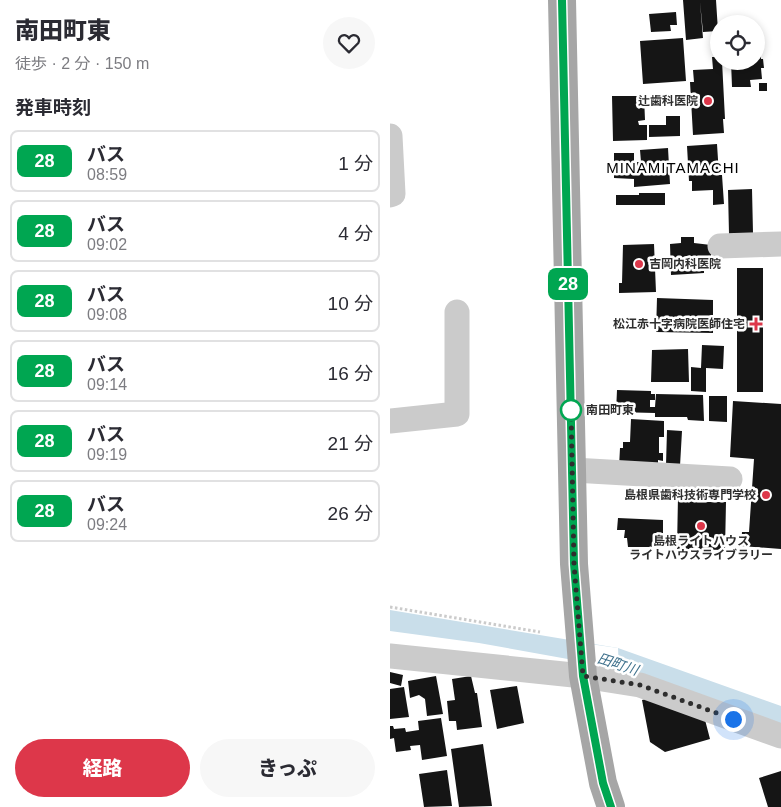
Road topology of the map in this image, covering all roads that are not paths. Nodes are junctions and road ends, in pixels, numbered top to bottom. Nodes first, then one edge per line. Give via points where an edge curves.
1 (562, 0) edge
2 (390, 136) edge
3 (390, 195) edge
4 (781, 244) edge
5 (720, 246) dead end
6 (458, 312) dead end
7 (390, 421) edge
8 (572, 470) junction
9 (730, 479) dead end
10 (390, 656) edge
11 (583, 671) junction
12 (781, 736) edge
13 (611, 807) edge

1 - 8 main road
2 - 3 street via 393,194
4 - 5 street
6 - 7 street via 457,414
8 - 9 street
8 - 11 main road via 574,564
10 - 11 street
11 - 12 street via 640,685
11 - 13 main road via 603,783

